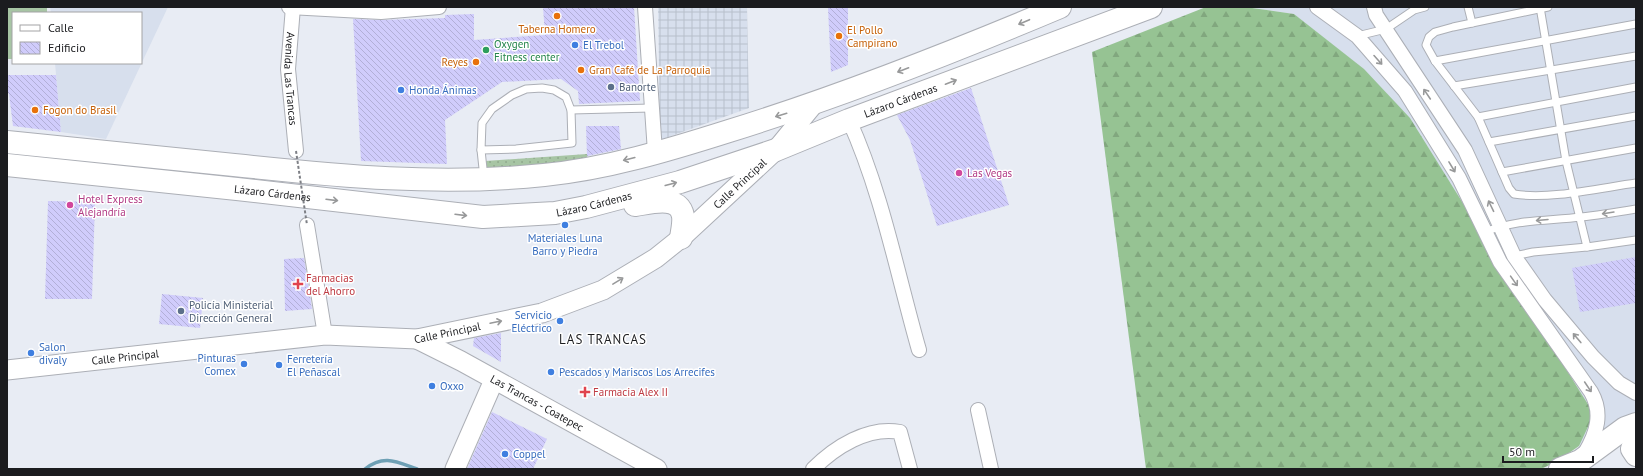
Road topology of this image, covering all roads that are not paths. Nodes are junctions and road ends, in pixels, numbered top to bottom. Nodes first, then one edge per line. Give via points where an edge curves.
1 (289, 7) edge
2 (292, 7) edge
3 (440, 7) edge
4 (645, 7) edge
5 (1060, 7) edge
6 (1151, 7) edge
7 (1318, 7) edge
8 (1374, 7) edge
9 (1425, 7) edge
10 (1468, 7) edge
11 (1548, 7) edge
12 (1540, 8) edge
13 (1472, 23) junction
14 (1636, 24) edge
15 (1386, 29) junction
16 (1357, 36) junction
17 (1545, 40) junction
18 (1636, 56) edge
19 (1435, 61) junction
20 (1551, 70) junction
21 (1454, 86) junction
22 (1636, 87) edge
23 (1556, 102) junction
24 (813, 105) junction
25 (651, 108) junction
26 (570, 110) junction
27 (1636, 116) edge
28 (1478, 117) junction
29 (849, 120) junction
30 (1561, 128) junction
31 (7, 135) edge
32 (7, 142) edge
33 (1489, 142) junction
34 (1636, 148) edge
35 (481, 150) junction
36 (776, 150) junction
37 (296, 151) road end
38 (655, 152) junction
39 (1566, 162) junction
40 (7, 165) edge
41 (235, 165) junction
42 (7, 172) edge
43 (1502, 172) junction
44 (484, 180) junction
45 (1636, 183) edge
46 (1573, 192) junction
47 (295, 196) junction
48 (586, 207) junction
49 (1636, 209) edge
50 (1581, 217) junction
51 (307, 225) road end
52 (1500, 225) junction
53 (1485, 232) junction
54 (681, 238) junction
55 (1636, 240) edge
56 (1587, 247) junction
57 (1514, 256) junction
58 (1500, 262) junction
59 (325, 335) junction
60 (417, 339) junction
61 (919, 350) dead end
62 (7, 370) edge
63 (494, 380) junction
64 (1636, 392) edge
65 (978, 410) dead end
66 (1636, 424) edge
67 (1636, 437) edge
68 (1636, 455) edge
69 (1580, 461) junction
70 (455, 469) edge
71 (657, 469) edge
72 (813, 469) edge
73 (910, 469) edge
74 (991, 469) edge
75 (1560, 469) edge

1 - 2 street
2 - 3 street via 381,12
2 - 37 street, Avenida Las Trancas via 288,69
4 - 25 street
5 -> 24 main road via 978,42
29 -> 6 main road, Lázaro Cárdenas
7 - 16 street
8 - 15 street via 1376,15
9 - 15 lane via 1414,10
10 - 13 lane
11 - 12 lane
12 - 13 lane
12 - 17 lane
13 - 19 lane via 1435,32 1429,37 1426,45
14 - 17 lane
15 - 16 lane
52 -> 15 street via 1464,150
16 -> 53 street via 1405,91 1459,178
17 - 19 lane
17 - 20 lane
18 - 20 lane
19 - 21 lane
20 - 21 lane
20 - 23 lane
21 - 28 lane
22 - 23 lane
23 - 28 lane
23 - 30 lane
24 - 36 main road, Calle Principal
24 -> 38 main road
25 - 26 lane
25 - 38 street
26 - 35 lane via 572,144
26 - 35 lane via 566,97 554,90 526,89 512,95 492,109 482,123
27 - 30 lane
28 - 33 lane
29 - 36 main road, Lázaro Cárdenas
29 - 61 street via 882,210
30 - 33 lane
30 - 39 lane
31 - 41 main road via 198,151
32 - 41 main road
33 - 43 lane
34 - 39 lane
35 - 44 lane
48 -> 36 main road, Lázaro Cárdenas via 680,182
36 - 54 main road, Calle Principal
38 -> 44 main road via 546,175
39 - 43 lane
39 - 46 lane
40 - 47 main road, Lázaro Cárdenas
41 - 44 main road via 391,179
42 - 47 main road via 269,200
43 - 46 lane via 1514,194 1525,196
45 - 46 lane
46 - 50 lane
47 -> 48 main road, Lázaro Cárdenas via 483,217 555,213
48 - 54 main road via 604,208 670,201 679,208 683,216
49 -> 50 lane
50 -> 52 lane
50 - 56 lane
51 - 59 street
52 - 53 lane
52 - 57 street
53 - 58 street
60 -> 54 main road, Calle Principal via 542,313 603,290 656,258
55 - 56 lane
56 - 57 lane
57 - 58 lane
64 -> 57 street via 1619,383 1593,357 1545,300
58 -> 69 street via 1596,400 1598,427
59 - 60 main road, Calle Principal
59 - 62 main road, Calle Principal
60 - 63 main road, Las Trancas - Coatepec
63 - 70 main road
63 - 71 main road, Las Trancas - Coatepec
65 - 74 street
66 - 69 main road via 1625,428
67 - 68 main road via 1632,449
69 - 75 main road
72 - 73 street via 825,457 863,436 887,430 900,432

